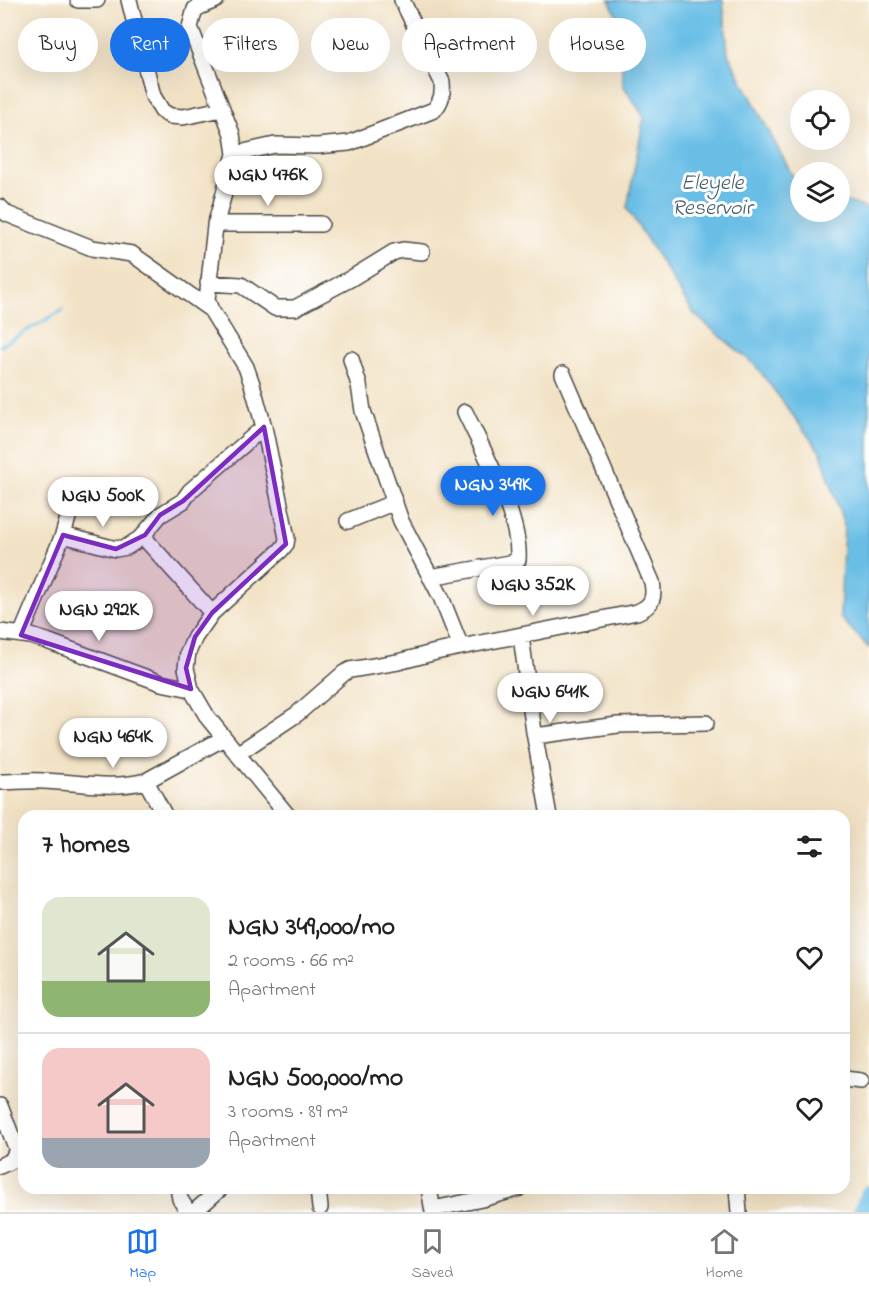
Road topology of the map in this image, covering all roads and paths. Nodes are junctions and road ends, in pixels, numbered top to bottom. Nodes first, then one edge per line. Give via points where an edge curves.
1 (78, 0) edge
2 (97, 0) edge
3 (129, 0) edge
4 (216, 0) edge
5 (402, 0) edge
6 (222, 109) junction
7 (236, 154) junction
8 (0, 207) edge
9 (215, 224) junction
10 (321, 224) dead end
11 (422, 252) dead end
12 (208, 283) junction
13 (210, 310) junction
14 (351, 359) dead end
15 (562, 374) dead end
16 (465, 412) dead end
17 (264, 428) junction
18 (395, 502) junction
19 (72, 504) dead end
20 (348, 520) dead end
21 (63, 534) junction
22 (145, 535) junction
23 (430, 577) junction
24 (212, 614) junction
25 (0, 632) edge
26 (21, 635) junction
27 (521, 636) junction
28 (461, 647) junction
29 (191, 689) junction
30 (706, 723) dead end
31 (535, 736) junction
32 (224, 738) junction
33 (237, 754) junction
34 (146, 781) junction
35 (0, 782) edge
36 (162, 810) edge
37 (283, 810) edge
38 (548, 810) edge
39 (850, 1080) edge
40 (861, 1081) dead end
41 (0, 1106) edge
42 (18, 1139) edge
43 (18, 1149) edge
44 (0, 1166) edge
45 (179, 1194) edge
46 (214, 1194) edge
47 (319, 1194) edge
48 (430, 1194) edge
49 (499, 1194) edge
50 (738, 1194) edge
51 (320, 1208) dead end
52 (433, 1210) edge
53 (188, 1212) edge
54 (194, 1212) edge
55 (739, 1212) edge

1 - 2 street
3 - 6 street via 153,96 162,111 183,117
4 - 6 street via 195,9 190,27
5 - 7 street via 442,82 440,104 434,110 349,143 275,145
6 - 7 street
7 - 9 street
8 - 13 street via 7,214 92,248 132,254
9 - 10 street
9 - 12 street
11 - 12 street via 394,252 295,308 275,308 241,285
12 - 13 street
13 - 17 street via 246,367
14 - 18 street via 363,411
15 - 27 street via 654,593 646,608 637,612
16 - 23 street via 505,497 518,560
17 - 22 street via 189,491 183,501 160,515
17 - 24 street via 287,538
18 - 20 street
18 - 23 street
19 - 21 street
21 - 22 street via 116,549
21 - 26 street
22 - 24 street
23 - 28 street
24 - 29 street via 188,652 186,668
25 - 26 street
26 - 29 street via 161,683
27 - 28 street
27 - 31 street
28 - 33 street via 344,673 297,714
29 - 32 street
30 - 31 street via 618,725
31 - 38 street
32 - 33 street
32 - 34 street
33 - 37 street
34 - 35 street via 107,785
34 - 36 street
39 - 40 street
41 - 42 street
43 - 44 street via 12,1160
45 - 53 street
46 - 54 street
47 - 51 street
48 - 52 street
49 - 52 street
50 - 55 street

